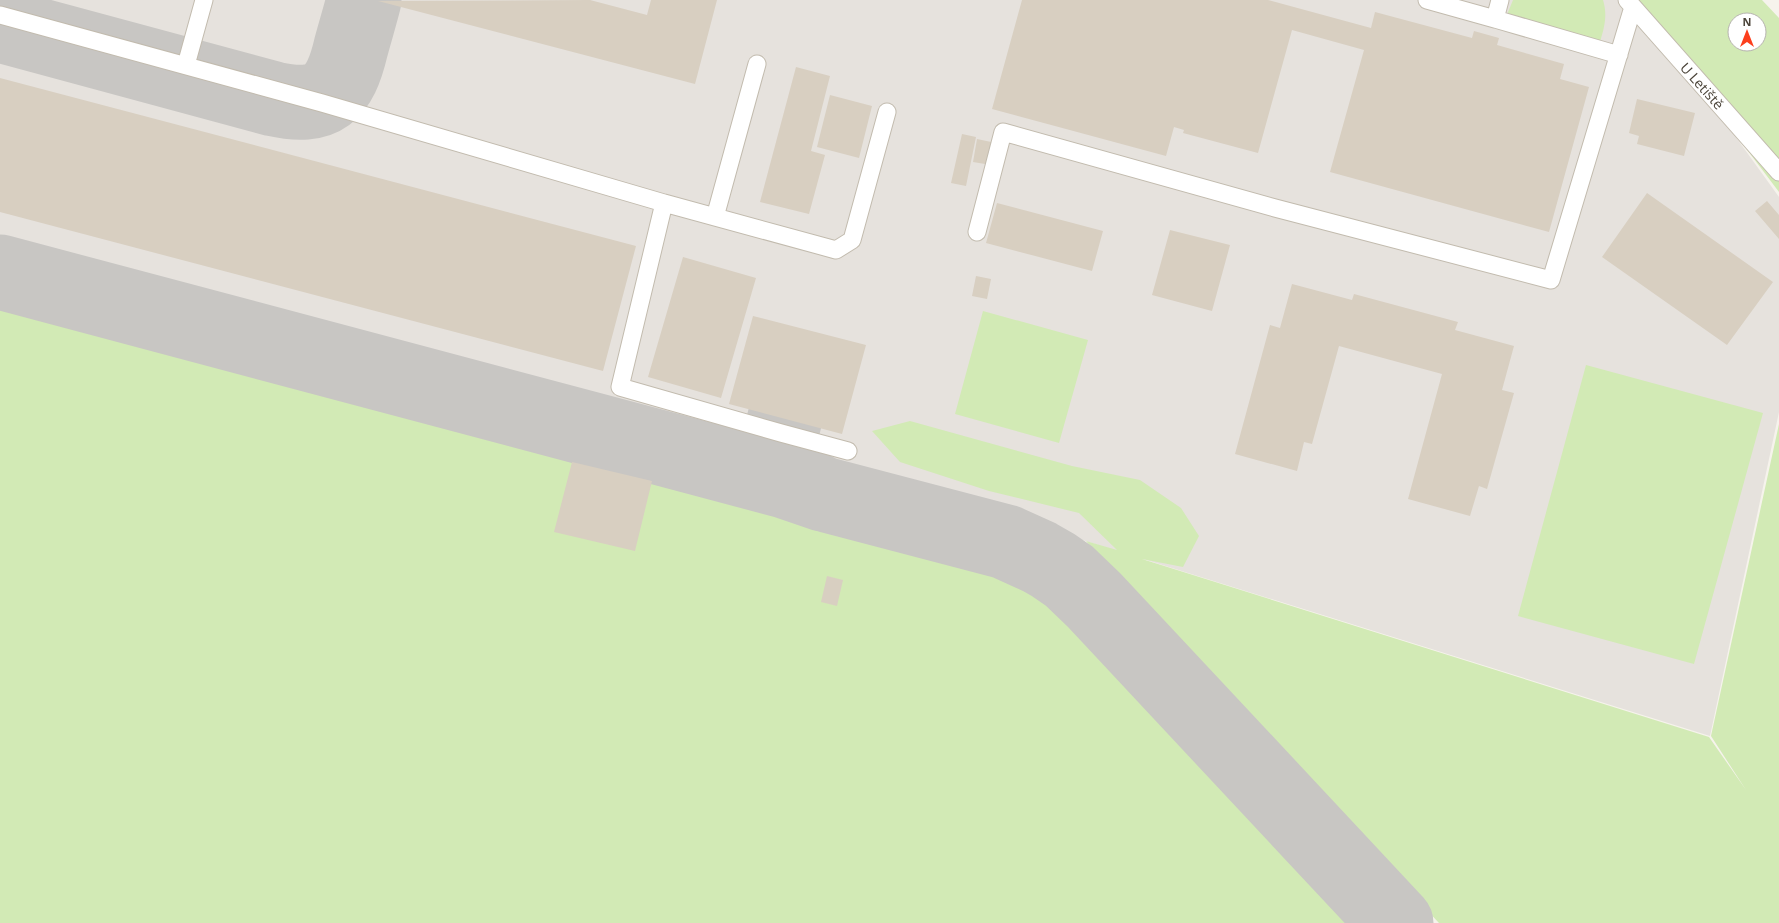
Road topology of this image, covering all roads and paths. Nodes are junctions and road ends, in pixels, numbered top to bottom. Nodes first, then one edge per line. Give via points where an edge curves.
1 (204, 0) edge
2 (1427, 0) edge
3 (1500, 0) edge
4 (1630, 3) edge
5 (0, 15) edge
6 (1495, 19) junction
7 (1619, 55) junction
8 (757, 64) dead end
9 (186, 65) junction
10 (887, 112) dead end
11 (1779, 172) edge
12 (664, 203) junction
13 (715, 216) junction
14 (977, 232) dead end
15 (848, 450) dead end

1 - 9 lane
2 - 6 lane
3 - 6 lane
4 - 7 lane
4 - 11 lane, U Letiště
5 - 9 lane
6 - 7 lane
7 - 14 lane via 1551,280 1275,208 1003,132
8 - 13 lane
9 - 12 lane
10 - 13 lane via 852,240 836,250
12 - 13 lane
12 - 15 lane via 620,387

